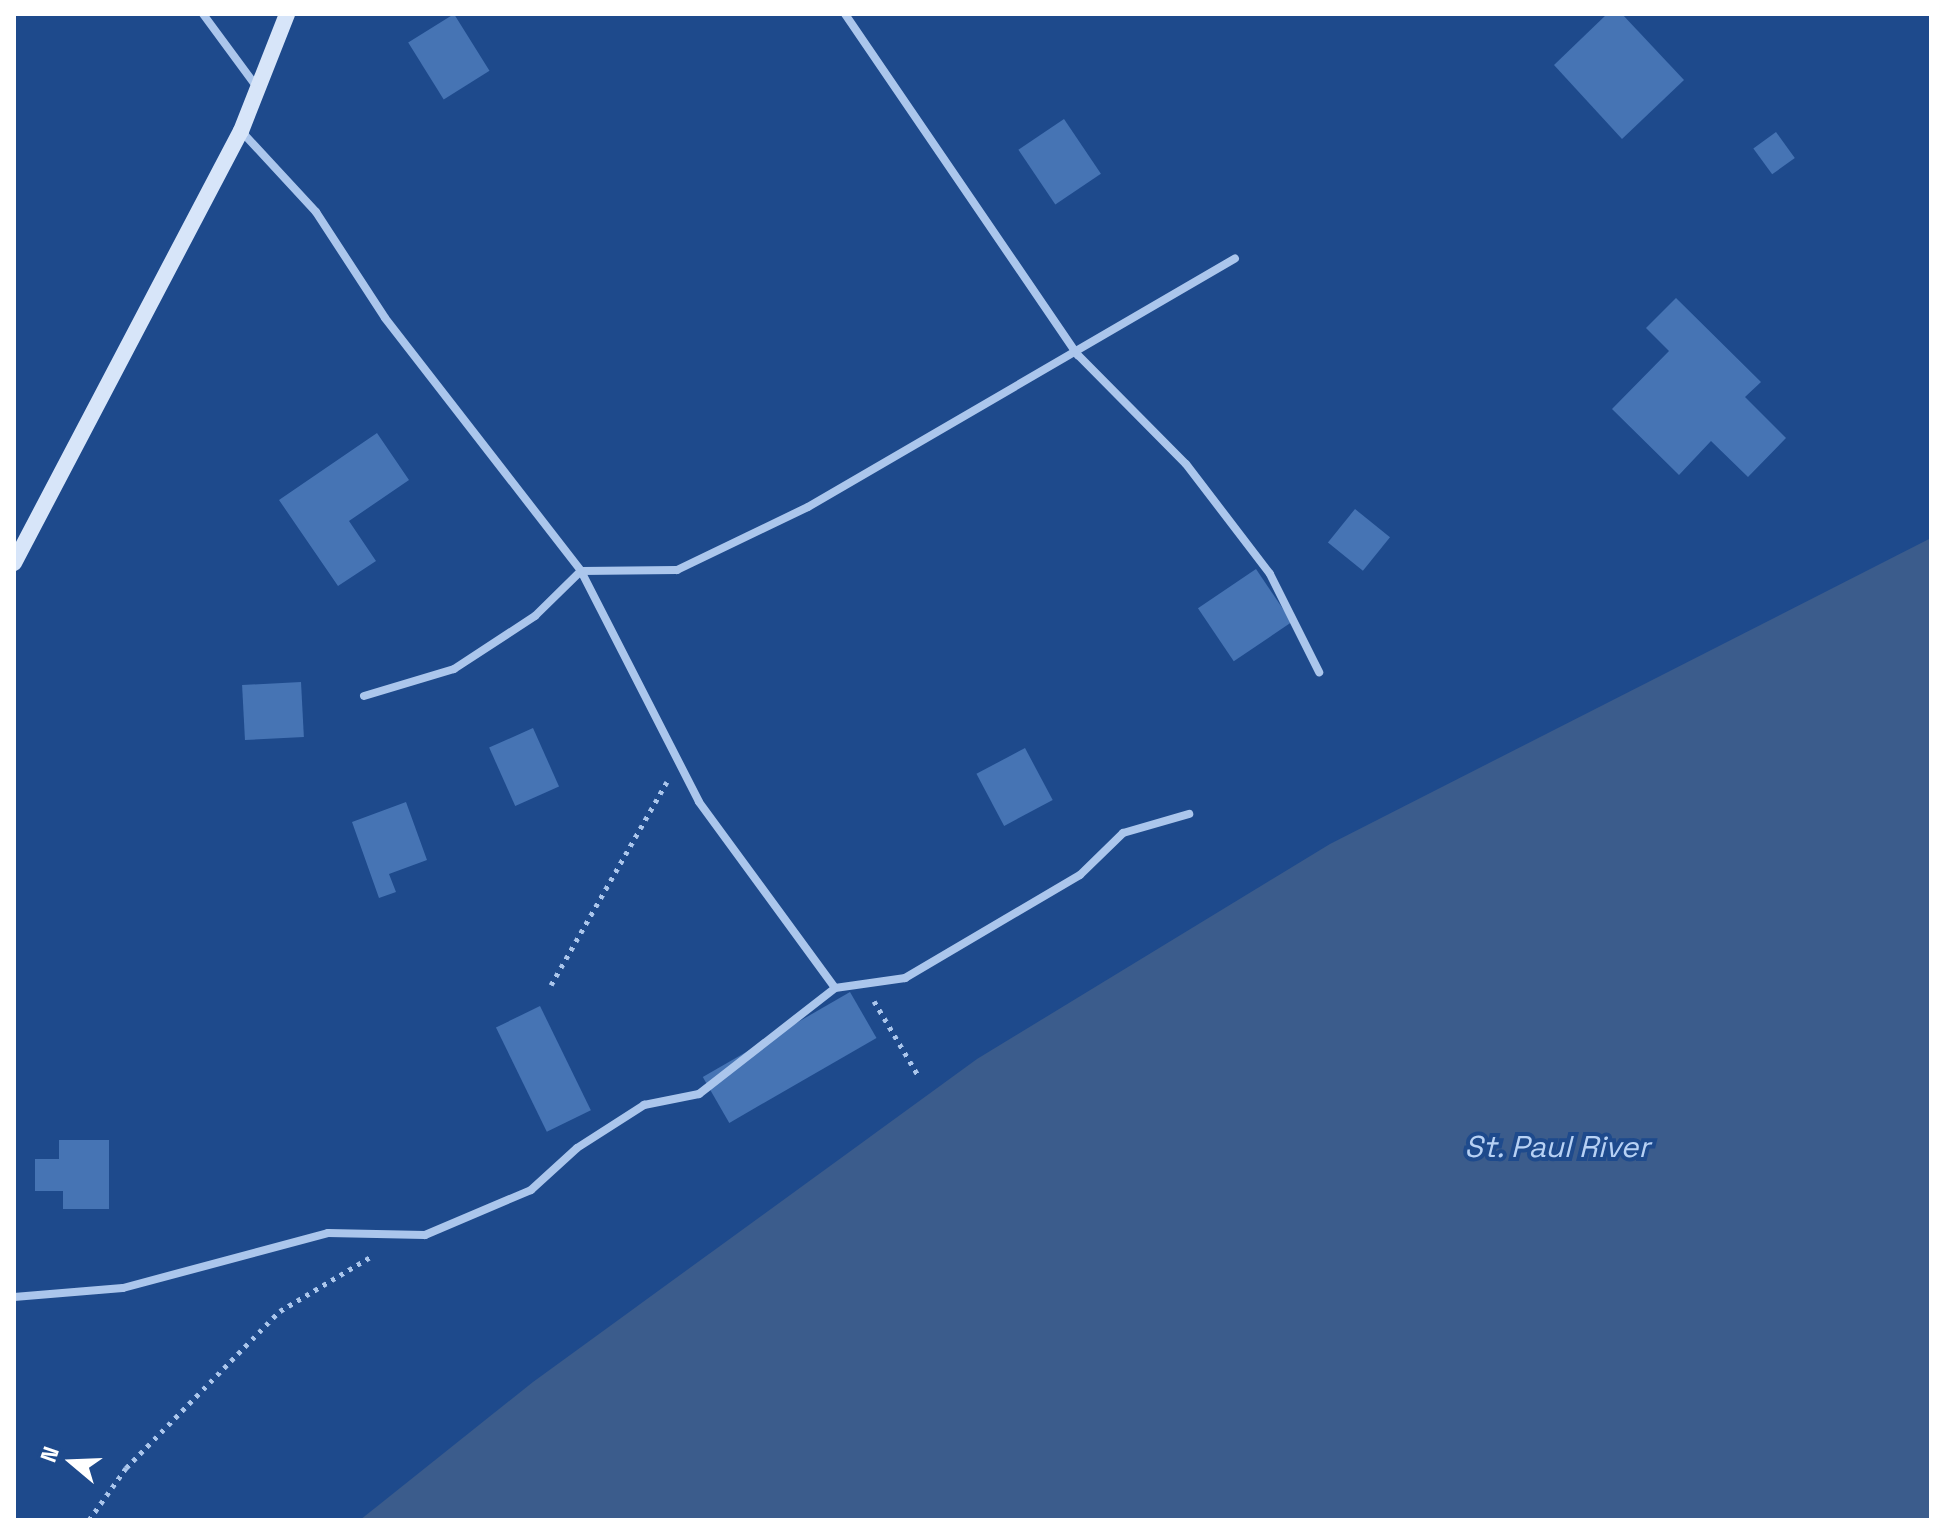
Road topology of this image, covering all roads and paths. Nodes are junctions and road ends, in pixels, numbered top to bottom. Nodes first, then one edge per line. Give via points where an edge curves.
1 (203, 14) edge
2 (287, 14) edge
3 (845, 14) edge
4 (256, 86) junction
5 (241, 131) junction
6 (1235, 258) dead end
7 (1078, 355) junction
8 (14, 563) edge
9 (581, 571) junction
10 (1319, 672) dead end
11 (364, 696) dead end
12 (680, 761) junction
13 (1189, 814) dead end
14 (551, 985) dead end
15 (862, 985) junction
16 (835, 988) junction
17 (918, 1075) dead end
18 (380, 1253) dead end
19 (14, 1297) edge
20 (89, 1520) edge

1 - 4 street
2 - 4 street
3 - 7 street
4 - 5 street
5 - 8 street
5 - 9 street via 316,212 385,318
6 - 7 street
7 - 9 street via 808,507 677,570
7 - 10 street via 1196,476 1270,574
9 - 11 street via 535,616 454,669
9 - 12 street
12 - 14 path
12 - 16 street via 699,802
13 - 15 street via 1123,833 1080,875 905,978
15 - 16 street
15 - 17 path
16 - 19 street via 699,1094 644,1105 577,1148 531,1190 425,1235 328,1233 123,1288
18 - 20 path via 280,1311 126,1468

